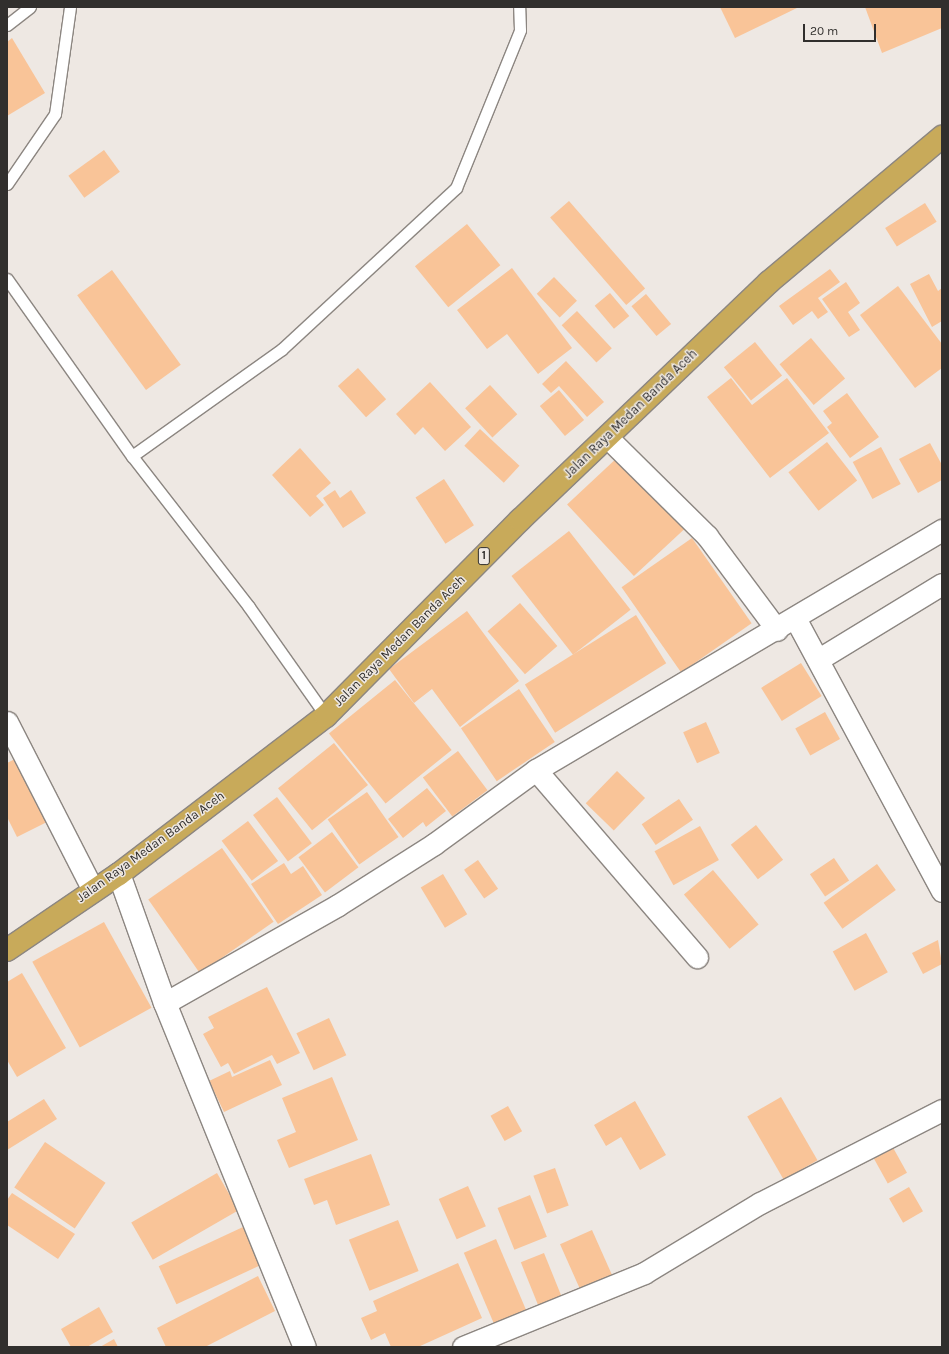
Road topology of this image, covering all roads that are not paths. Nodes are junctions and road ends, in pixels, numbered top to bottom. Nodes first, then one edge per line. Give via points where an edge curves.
1 (30, 7) edge
2 (70, 7) edge
3 (519, 7) edge
4 (7, 25) edge
5 (942, 137) edge
6 (7, 184) edge
7 (7, 279) edge
8 (607, 437) junction
9 (132, 456) junction
10 (942, 530) edge
11 (942, 584) edge
12 (795, 618) junction
13 (777, 630) junction
14 (819, 659) junction
15 (326, 716) junction
16 (7, 722) edge
17 (536, 770) junction
18 (119, 874) junction
19 (93, 890) junction
20 (942, 891) edge
21 (7, 950) edge
22 (697, 957) dead end
23 (165, 1004) junction
24 (942, 1110) edge
25 (305, 1347) edge
26 (463, 1347) edge

1 - 4 lane
2 - 6 lane via 55,114
3 - 9 lane via 520,30 456,188 282,349
5 - 8 highway, Jalan Raya Medan Banda Aceh / 1 via 769,282
7 - 9 lane
8 - 13 street via 707,536
8 - 15 highway, Jalan Raya Medan Banda Aceh / 1
9 - 15 lane via 249,607
10 - 12 street
11 - 14 street
12 - 13 street
12 - 14 street
13 - 17 street
14 - 20 street
15 - 18 highway, Jalan Raya Medan Banda Aceh / 1
16 - 19 street
17 - 22 street
17 - 23 street via 434,844 338,905
18 - 19 highway, Jalan Raya Medan Banda Aceh / 1
18 - 23 street
19 - 21 highway, Jalan Raya Medan Banda Aceh / 1
23 - 25 street
24 - 26 street via 760,1203 644,1273

